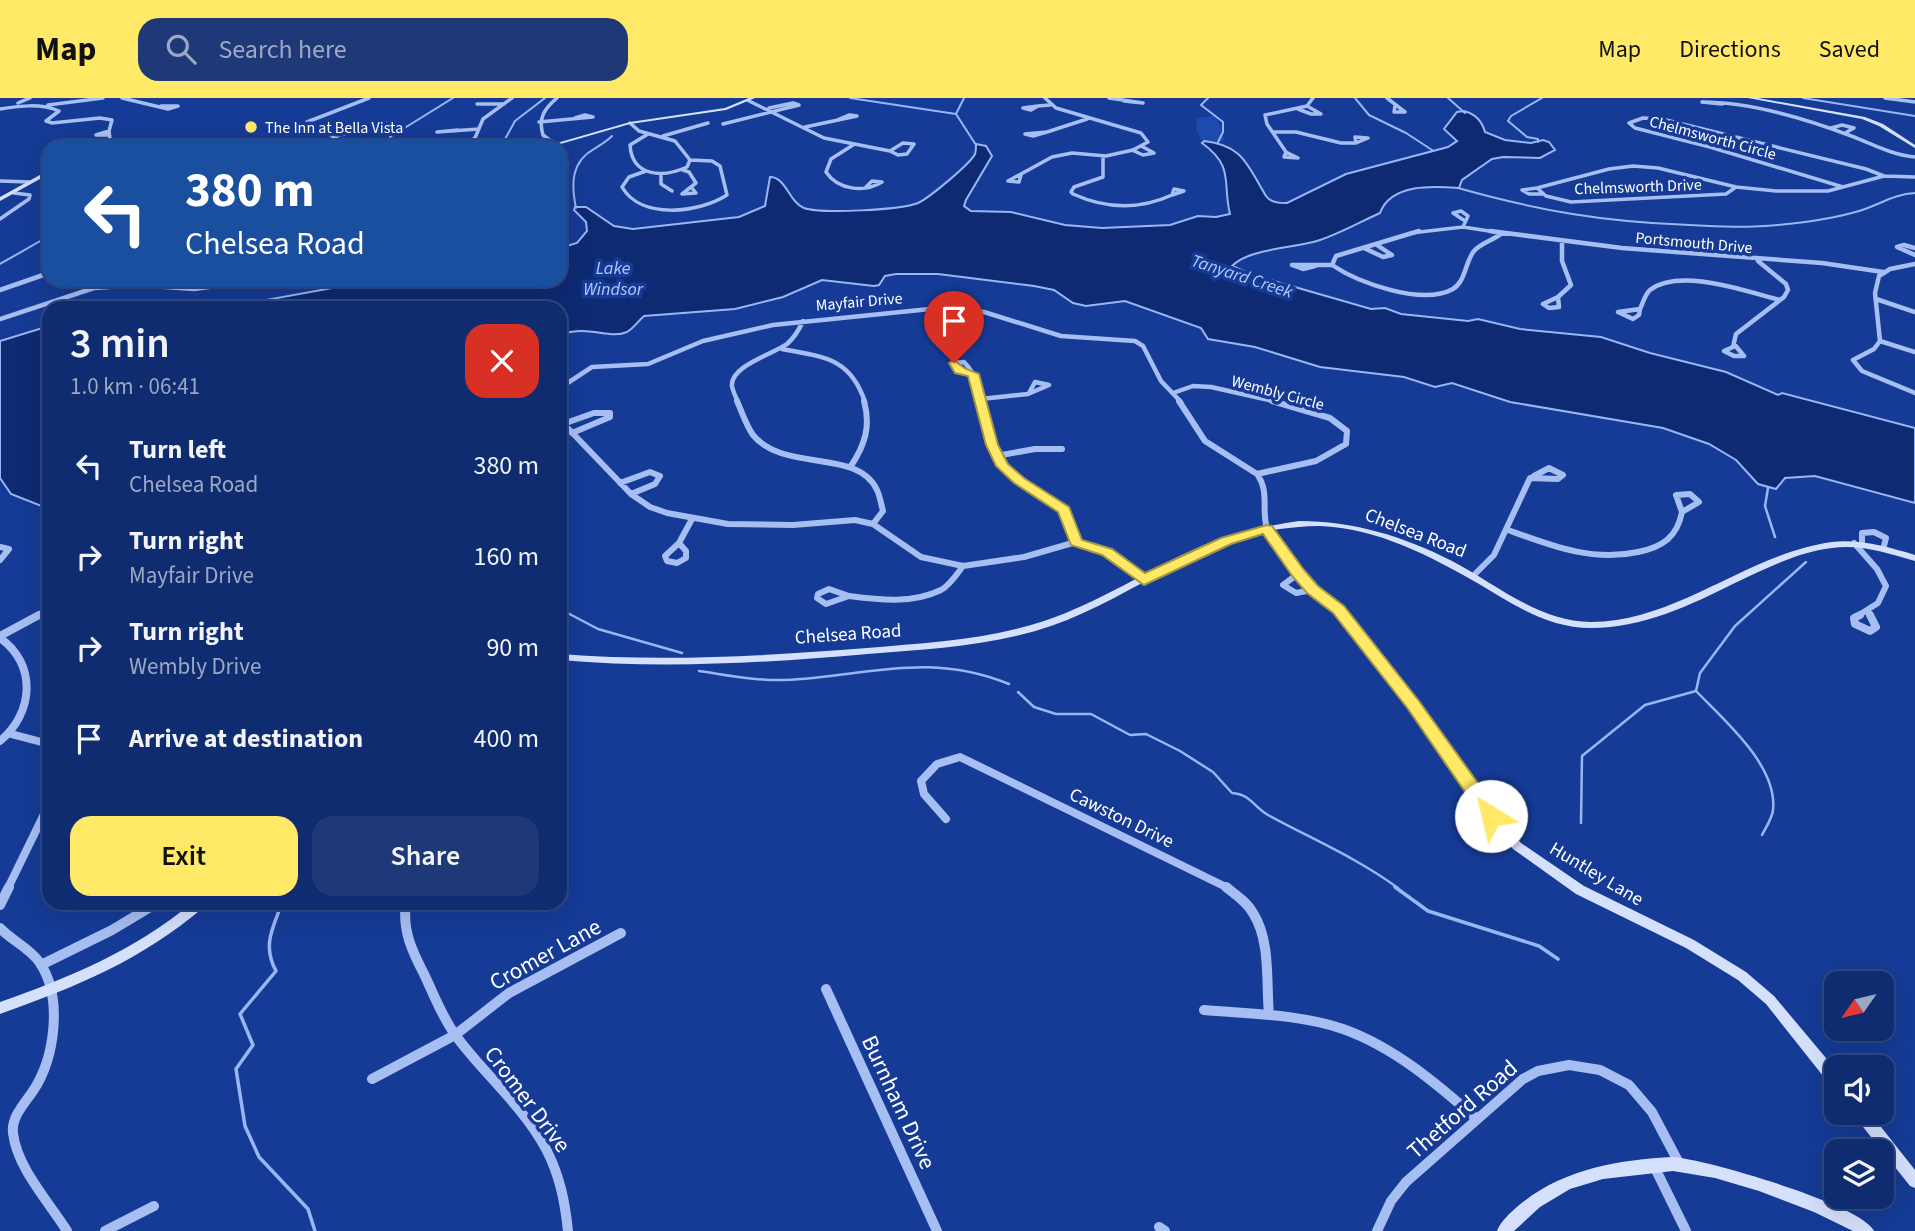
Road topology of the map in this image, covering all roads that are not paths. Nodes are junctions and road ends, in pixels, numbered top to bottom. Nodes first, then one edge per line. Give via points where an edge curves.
1 (30, 98) edge
2 (103, 98) edge
3 (122, 98) edge
4 (369, 98) edge
5 (512, 98) edge
6 (557, 98) edge
7 (1045, 98) edge
8 (1109, 98) edge
9 (1313, 98) edge
10 (1388, 98) edge
11 (1750, 98) edge
12 (1885, 98) edge
13 (751, 99) edge
14 (1124, 101) dead end
15 (18, 102) edge
16 (1915, 102) edge
17 (495, 104) dead end
18 (505, 104) junction
19 (1722, 104) dead end
20 (1050, 105) junction
21 (161, 106) dead end
22 (1307, 106) junction
23 (1395, 106) dead end
24 (43, 107) junction
25 (1039, 107) dead end
26 (0, 108) edge
27 (768, 108) junction
28 (1297, 108) junction
29 (776, 111) junction
30 (575, 118) dead end
31 (1088, 119) junction
32 (836, 120) junction
33 (539, 122) junction
34 (630, 123) junction
35 (708, 123) dead end
36 (723, 124) dead end
37 (374, 125) dead end
38 (804, 127) junction
39 (1830, 128) junction
40 (479, 129) junction
41 (458, 130) dead end
42 (1047, 132) junction
43 (1273, 132) junction
44 (1844, 133) junction
45 (648, 134) junction
46 (335, 136) junction
47 (663, 137) junction
48 (110, 140) edge
49 (339, 140) edge
50 (472, 140) edge
51 (550, 140) edge
52 (567, 141) edge
53 (1356, 142) dead end
54 (853, 145) junction
55 (1143, 147) junction
56 (1915, 147) edge
57 (1131, 150) junction
58 (890, 151) junction
59 (1286, 152) dead end
60 (1102, 157) junction
61 (1915, 157) edge
62 (690, 160) junction
63 (683, 170) junction
64 (646, 171) junction
65 (661, 175) junction
66 (1021, 175) dead end
67 (42, 176) edge
68 (1884, 176) junction
69 (1915, 177) edge
70 (0, 181) edge
71 (30, 182) junction
72 (866, 187) dead end
73 (1736, 187) junction
74 (692, 188) dead end
75 (1537, 188) junction
76 (1846, 188) junction
77 (672, 191) dead end
78 (15, 193) junction
79 (1543, 194) junction
80 (1172, 195) dead end
81 (0, 199) edge
82 (0, 219) edge
83 (1465, 221) dead end
84 (1462, 227) junction
85 (1502, 233) junction
86 (1562, 242) junction
87 (1376, 244) junction
88 (1364, 248) junction
89 (1915, 248) edge
90 (1915, 255) edge
91 (1758, 261) junction
92 (1915, 264) edge
93 (1332, 265) junction
94 (1315, 266) dead end
95 (1883, 272) junction
96 (42, 275) edge
97 (109, 287) edge
98 (166, 287) edge
99 (208, 287) edge
100 (0, 290) edge
101 (1558, 297) dead end
102 (1876, 299) junction
103 (1780, 300) junction
104 (55, 301) edge
105 (42, 305) edge
106 (1640, 309) dead end
107 (1915, 311) edge
108 (0, 319) edge
109 (803, 321) junction
110 (1880, 341) junction
111 (1734, 344) dead end
112 (782, 349) junction
113 (1915, 352) edge
114 (973, 374) dead end
115 (567, 383) edge
116 (1029, 393) dead end
117 (1173, 393) junction
118 (1915, 393) edge
119 (981, 399) junction
120 (567, 421) edge
121 (567, 428) edge
122 (572, 433) junction
123 (1062, 449) dead end
124 (996, 456) junction
125 (850, 466) junction
126 (1257, 474) junction
127 (1534, 476) dead end
128 (620, 483) junction
129 (631, 494) junction
130 (1682, 512) dead end
131 (692, 519) junction
132 (873, 524) junction
133 (1267, 529) junction
134 (1508, 530) junction
135 (1076, 542) junction
136 (1858, 542) junction
137 (679, 543) dead end
138 (0, 547) edge
139 (1915, 558) edge
140 (0, 560) edge
141 (963, 566) junction
142 (1298, 574) junction
143 (1473, 576) junction
144 (1144, 580) junction
145 (1312, 590) junction
146 (849, 596) dead end
147 (42, 614) edge
148 (1869, 614) dead end
149 (0, 637) edge
150 (567, 658) edge
151 (11, 734) junction
152 (0, 741) edge
153 (42, 742) edge
154 (42, 818) edge
155 (946, 819) dead end
156 (0, 905) edge
157 (145, 910) edge
158 (191, 910) edge
159 (404, 910) edge
160 (0, 928) edge
161 (621, 933) dead end
162 (41, 965) junction
163 (826, 989) dead end
164 (48, 992) junction
165 (0, 1008) edge
166 (1204, 1010) dead end
167 (1269, 1015) junction
168 (455, 1035) junction
169 (1824, 1067) edge
170 (372, 1079) dead end
171 (1477, 1119) junction
172 (1872, 1125) edge
173 (1679, 1164) junction
174 (1909, 1164) edge
175 (1654, 1166) junction
176 (1915, 1181) edge
177 (154, 1206) dead end
178 (67, 1231) edge
179 (105, 1231) edge
180 (568, 1231) edge
181 (937, 1231) edge
182 (1377, 1231) edge
183 (1504, 1231) edge
184 (1686, 1231) edge
185 (1867, 1231) edge

1 - 15 street
2 - 24 street
3 - 21 street
4 - 46 street via 307,122
5 - 18 street
6 - 33 street via 544,109
7 - 20 street
8 - 14 street
9 - 22 street
10 - 23 street
11 - 56 street via 1863,118
12 - 16 street
13 - 27 street
13 - 34 street via 702,114
15 - 24 street
15 - 26 street
17 - 18 street
18 - 40 street via 483,119
19 - 39 street
20 - 25 street
20 - 31 street
22 - 28 street
22 - 28 street via 1321,114
24 - 48 street via 59,111 49,122 107,119 113,122
27 - 29 street
27 - 29 street via 799,105
28 - 43 street via 1265,115
29 - 36 street
29 - 38 street
30 - 33 street
31 - 42 street
31 - 55 street via 1141,133 1148,142
32 - 32 street via 854,119 857,116 849,115
32 - 38 street
33 - 51 street
34 - 45 street
34 - 52 street
35 - 47 street
37 - 46 street
38 - 54 street
39 - 44 street
39 - 44 street via 1854,128
40 - 41 street
40 - 50 street
42 - 42 street via 1030,132 1025,134 1032,136
43 - 53 street via 1296,132 1337,144
43 - 59 street
44 - 61 street via 1888,153
45 - 47 street
45 - 64 street via 632,142 629,156
46 - 49 street
47 - 62 street via 677,142
54 - 58 street
54 - 72 street via 831,159 826,172 841,186
55 - 57 street
55 - 57 street via 1154,153
57 - 60 street
58 - 58 street via 902,143 914,144 904,155
60 - 66 street via 1068,153 1046,159
60 - 80 street via 1103,177 1074,187 1073,194 1099,204 1129,206
62 - 63 street
62 - 64 street via 720,166 724,198 693,207 641,205 628,199 622,187 629,177
63 - 65 street
63 - 74 street via 694,177
64 - 65 street
65 - 77 street via 661,184
67 - 71 street
68 - 69 street, Chelmsworth Drive
68 - 76 street, Chelmsworth Drive
68 - 76 street, Chelmsworth Circle via 1683,123 1651,117 1629,123
70 - 71 street
71 - 78 street
73 - 75 street, Chelmsworth Drive via 1633,166
73 - 76 street, Chelmsworth Drive
73 - 79 street, Chelmsworth Drive via 1716,195 1581,203
75 - 79 street
75 - 79 street via 1522,190
78 - 81 street
78 - 82 street via 30,195 29,199
83 - 84 street
84 - 85 street, Portsmouth Drive
84 - 87 street, Portsmouth Drive via 1430,228
85 - 86 street, Portsmouth Drive
85 - 93 street via 1476,250 1455,287 1438,293 1374,284
86 - 91 street, Portsmouth Drive
86 - 101 street via 1562,261 1571,282
87 - 88 street, Portsmouth Drive
87 - 88 street via 1392,255 1383,257
88 - 93 street, Portsmouth Drive via 1336,256
89 - 90 street via 1897,247
91 - 95 street, Portsmouth Drive
91 - 103 street via 1788,287
92 - 95 street
93 - 94 street
95 - 102 street via 1876,277
96 - 100 street
97 - 104 street
98 - 99 street
102 - 107 street
102 - 110 street
103 - 106 street via 1720,285 1678,282 1656,286
103 - 111 street via 1735,334
105 - 108 street
109 - 112 street via 798,336
109 - 115 street, Mayfair Drive via 704,341 649,364 592,367
109 - 117 street, Mayfair Drive via 947,308 984,312 1061,336 1135,341 1143,346 1161,381
110 - 113 street
110 - 118 street via 1853,363
112 - 125 street via 839,363 856,381 865,407 866,436
112 - 125 street via 733,376 748,428 774,452
114 - 119 street
116 - 119 street
117 - 126 street, Mayfair Drive via 1205,441
117 - 126 street, Wembly Circle via 1193,386 1211,387 1330,418 1348,431 1346,444 1337,452
119 - 124 street
120 - 122 street via 610,412 604,421
121 - 122 street
122 - 128 street
123 - 124 street
124 - 135 street via 1012,475 1064,510
125 - 132 street via 863,473 881,499 883,511
126 - 133 street via 1268,491 1262,519
127 - 134 street via 1524,485
128 - 129 street
128 - 129 street via 650,472 660,477 655,484
129 - 131 street via 650,507
130 - 134 street via 1677,534 1665,543 1609,558
131 - 132 street via 764,525 855,520
131 - 137 street
132 - 141 street via 921,557
133 - 142 street, Huntley Lane
133 - 143 street, Chelsea Road via 1302,523 1342,525
133 - 144 street, Chelsea Road via 1182,559
134 - 143 street via 1500,550
135 - 141 street via 1024,557
135 - 144 street via 1107,552
136 - 139 street, Chelsea Road
136 - 143 street, Chelsea Road via 1801,551 1662,613 1612,624 1575,624 1534,613
136 - 148 street via 1886,586
138 - 140 street via 9,549
141 - 146 street via 949,584 920,597 885,601
142 - 145 street, Huntley Lane
142 - 145 street via 1283,585 1299,594
144 - 150 street, Chelsea Road via 1004,637 708,661
145 - 169 street, Huntley Lane via 1345,617 1517,846 1580,890 1690,944 1742,976 1770,1000
147 - 149 street
149 - 151 street via 15,648 24,666 22,710
151 - 152 street
151 - 153 street
154 - 156 street
155 - 167 street, Cawston Drive via 924,794 921,781 929,768 960,757 1222,883 1256,918
157 - 162 street
158 - 164 street via 144,947
159 - 168 street, Cromer Drive via 406,935
160 - 162 street
161 - 168 street, Cromer Lane via 509,993
162 - 164 street
163 - 181 street, Burnham Drive
164 - 165 street
164 - 178 street via 52,1041 37,1084 12,1131 20,1154
166 - 167 street
167 - 171 street via 1340,1028 1366,1039 1440,1086
168 - 170 street, Cromer Lane
168 - 180 street, Cromer Drive via 506,1093 546,1149 564,1186
171 - 173 street, Thetford Road via 1540,1068 1567,1064 1604,1070 1625,1081 1643,1099
171 - 182 street, Thetford Road via 1406,1182
172 - 174 street
173 - 175 street
173 - 185 street via 1805,1200
174 - 176 street
175 - 183 street via 1601,1170 1564,1184 1525,1207
175 - 184 street
177 - 179 street

